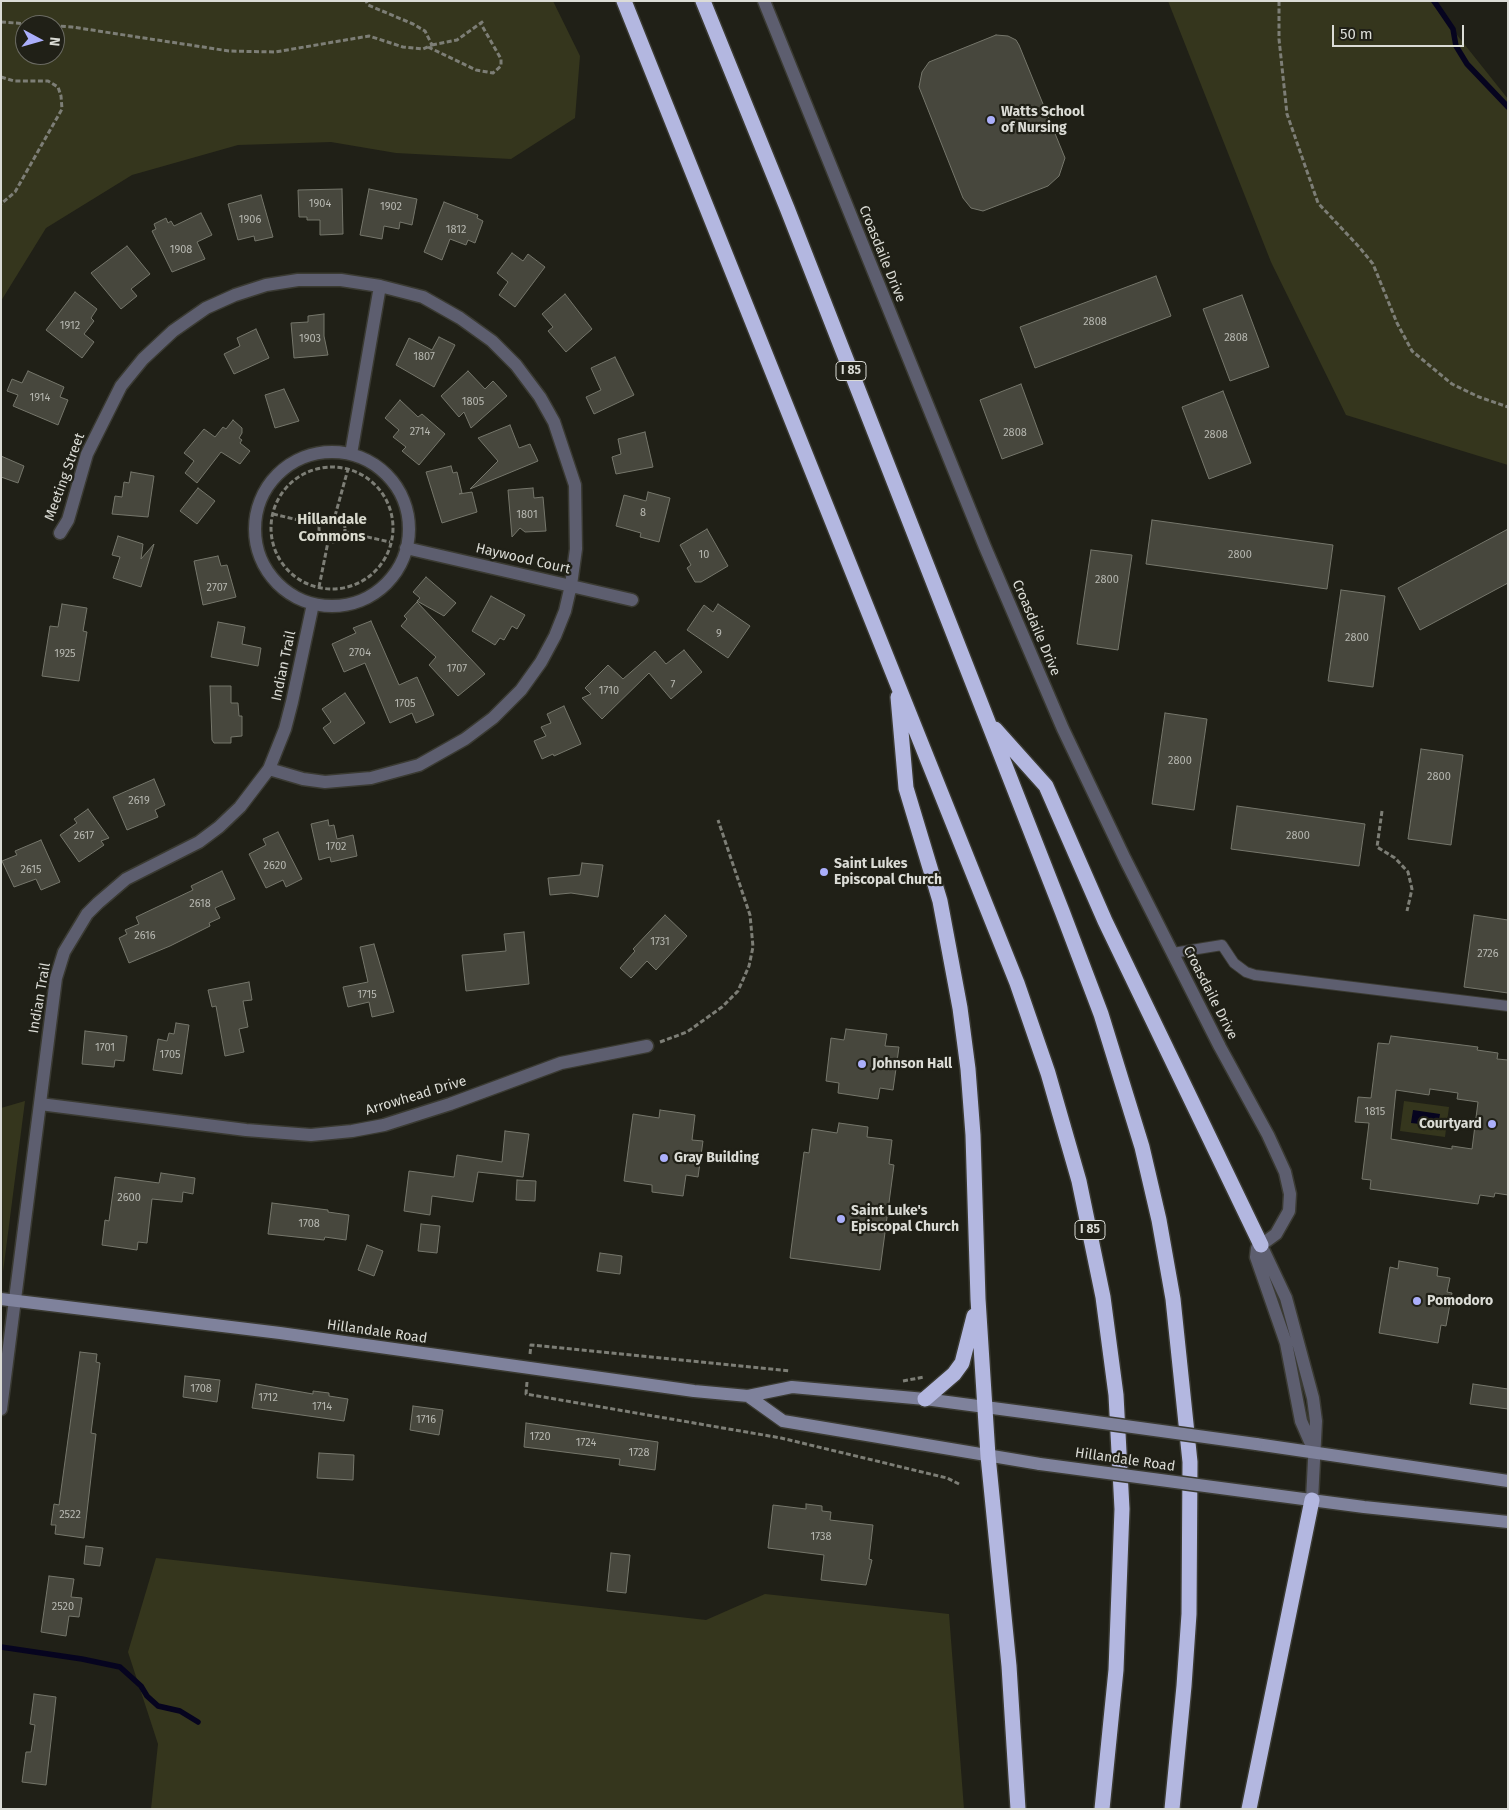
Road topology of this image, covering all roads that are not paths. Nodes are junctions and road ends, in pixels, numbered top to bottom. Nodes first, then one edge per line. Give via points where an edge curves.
1 (624, 1) edge
2 (703, 1) edge
3 (764, 1) edge
4 (380, 286) junction
5 (352, 454) junction
6 (60, 533) dead end
7 (406, 548) junction
8 (571, 585) junction
9 (632, 600) dead end
10 (313, 604) junction
11 (897, 682) junction
12 (989, 722) junction
13 (269, 769) junction
14 (1173, 953) junction
15 (1508, 1006) edge
16 (647, 1046) road end
17 (40, 1104) junction
18 (1261, 1245) junction
19 (1, 1298) edge
20 (978, 1299) junction
21 (15, 1300) junction
22 (748, 1396) junction
23 (925, 1399) junction
24 (986, 1408) junction
25 (1, 1409) edge
26 (1315, 1453) junction
27 (988, 1456) junction
28 (1508, 1481) edge
29 (1312, 1500) junction
30 (1508, 1522) edge
31 (1018, 1809) edge
32 (1102, 1809) edge
33 (1172, 1809) edge
34 (1249, 1809) edge

1 - 11 highway, I 85
2 - 12 highway, I 85
3 - 14 street, Croasdaile Drive via 1038,673
4 - 5 street
4 - 6 street, Meeting Street via 341,280 298,280 266,285 206,308 173,330 121,386 103,418 86,454 68,520
4 - 8 street, Meeting Street via 423,298 460,318 492,341 540,397 554,422 575,486 576,549
5 - 7 street via 382,470 402,497 407,514
5 - 10 street via 317,453 293,463 273,479 257,510 256,544 270,575 282,588
7 - 8 street, Haywood Court
7 - 10 street via 391,578 364,599 330,606
8 - 9 street, Haywood Court
8 - 13 street, Meeting Street via 556,636 542,662 521,690 465,739 419,765 371,778 325,782
10 - 13 street, Indian Trail via 285,729
11 - 20 highway via 906,788 940,901 960,1008 973,1135
11 - 32 highway, I 85 via 1017,983 1045,1064 1079,1182 1103,1297 1116,1395 1122,1509 1116,1670
12 - 18 highway via 1046,786 1109,930
12 - 33 highway, I 85 via 1101,1014 1124,1083 1159,1220 1174,1298 1190,1462 1191,1533 1184,1686
13 - 17 street, Indian Trail via 240,807 219,827 199,842 126,879 88,914 64,952 56,978
14 - 15 lane via 1222,945 1234,964 1255,975
14 - 18 street, Croasdaile Drive via 1285,1172 1290,1194 1289,1211 1280,1229
16 - 17 street, Arrowhead Drive via 561,1063 450,1104 384,1125 352,1131 310,1135 246,1130
17 - 21 street, Indian Trail
18 - 26 street via 1286,1298 1301,1349 1316,1421
19 - 21 main road, Hillandale Road
20 - 23 highway via 962,1363
20 - 24 highway
21 - 22 main road, Hillandale Road via 280,1333 694,1392
21 - 25 street, Indian Trail
22 - 23 main road, Hillandale Road via 792,1387
22 - 27 main road, Hillandale Road via 783,1421
23 - 24 main road, Hillandale Road
24 - 26 main road, Hillandale Road, bridge
24 - 27 highway
26 - 28 main road, Hillandale Road
26 - 29 street
27 - 29 main road, Hillandale Road, bridge
27 - 31 highway via 1009,1666
29 - 30 main road, Hillandale Road
29 - 34 highway

